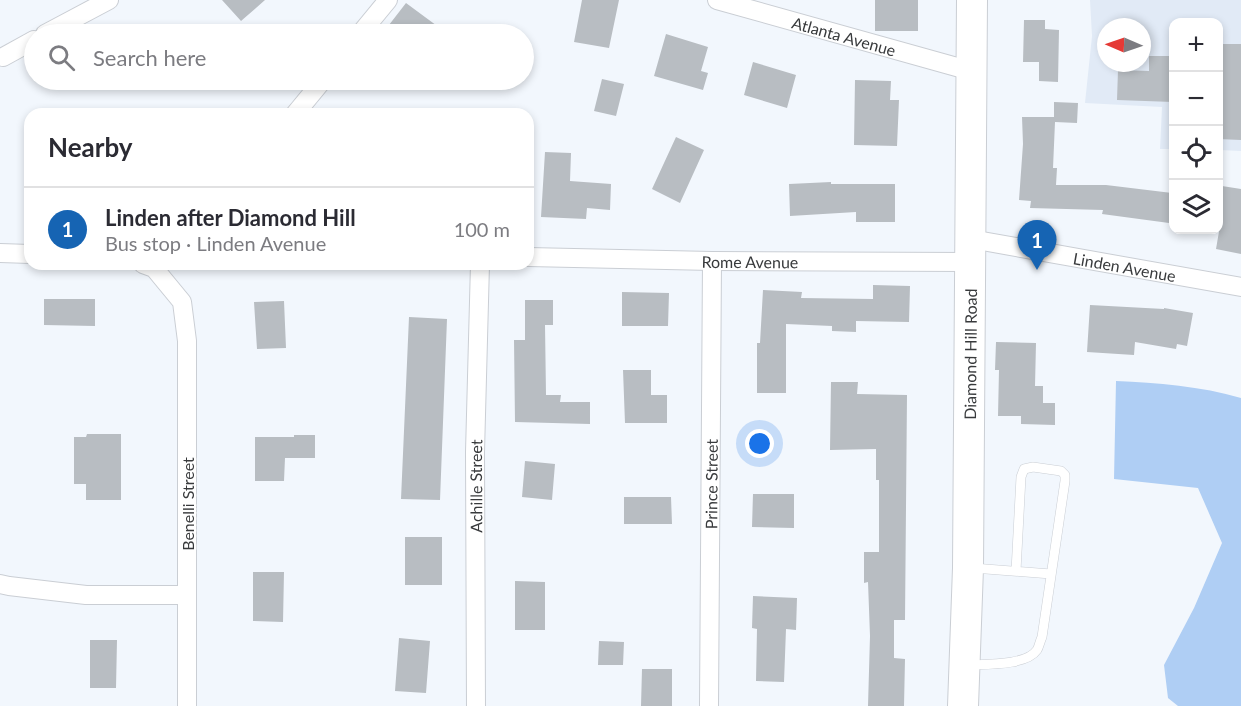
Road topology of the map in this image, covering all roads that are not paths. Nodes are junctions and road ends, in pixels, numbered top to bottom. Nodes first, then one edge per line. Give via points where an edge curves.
1 (109, 0) edge
2 (388, 0) edge
3 (717, 0) edge
4 (972, 0) edge
5 (64, 24) edge
6 (368, 24) edge
7 (24, 45) edge
8 (3, 57) dead end
9 (971, 71) junction
10 (315, 90) edge
11 (300, 108) edge
12 (971, 250) junction
13 (0, 253) edge
14 (24, 254) edge
15 (534, 257) edge
16 (712, 261) junction
17 (156, 270) edge
18 (480, 270) edge
19 (1241, 287) edge
20 (968, 568) junction
21 (1016, 571) junction
22 (1051, 574) junction
23 (0, 584) edge
24 (186, 595) junction
25 (964, 665) junction
26 (187, 706) edge
27 (476, 706) edge
28 (709, 706) edge
29 (963, 706) edge

1 - 5 street
2 - 6 street
3 - 9 street, Atlanta Avenue
4 - 9 main road, Diamond Hill Road
7 - 8 street
9 - 12 main road, Diamond Hill Road
10 - 11 street
12 - 16 street, Rome Avenue
12 - 19 street, Linden Avenue
12 - 20 main road, Diamond Hill Road
13 - 14 street
15 - 16 street, Rome Avenue
16 - 28 street, Prince Street
17 - 24 street, Benelli Street via 182,302 187,341
18 - 27 street, Achille Street via 475,452
20 - 21 lane
20 - 25 main road, Diamond Hill Road
21 - 22 lane
21 - 22 lane via 1021,477 1024,469 1033,467 1065,475
22 - 25 lane via 1037,650 1030,657 1017,660
23 - 24 street via 87,596
24 - 26 street, Benelli Street
25 - 29 main road, Diamond Hill Road

